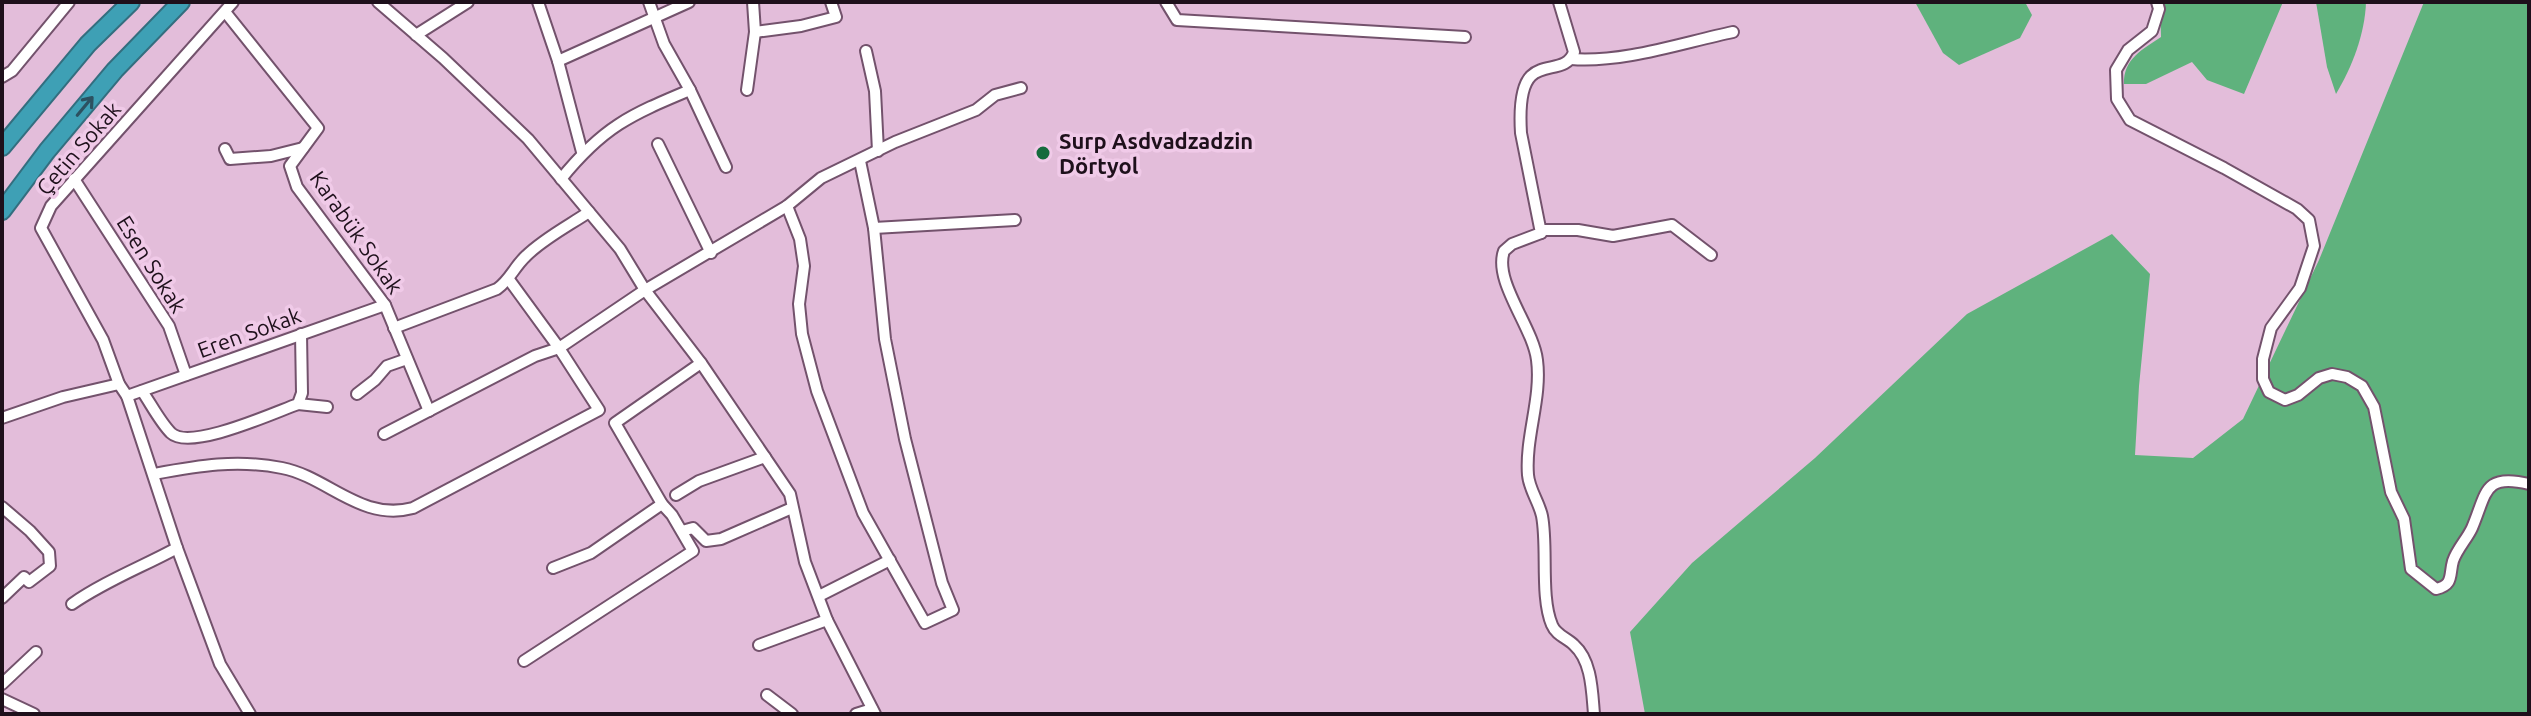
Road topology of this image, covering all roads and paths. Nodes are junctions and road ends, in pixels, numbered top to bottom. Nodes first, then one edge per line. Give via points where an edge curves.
1 (69, 2) edge
2 (131, 2) edge
3 (181, 2) edge
4 (233, 2) edge
5 (378, 2) edge
6 (468, 2) edge
7 (538, 2) edge
8 (649, 2) edge
9 (689, 2) edge
10 (753, 2) edge
11 (831, 2) edge
12 (1166, 2) edge
13 (1559, 2) edge
14 (2157, 2) edge
15 (226, 13) junction
16 (654, 17) junction
17 (755, 32) junction
18 (1733, 32) dead end
19 (416, 35) junction
20 (1465, 37) dead end
21 (866, 51) dead end
22 (1571, 59) junction
23 (558, 61) junction
24 (2, 77) edge
25 (1021, 88) dead end
26 (690, 90) junction
27 (747, 90) dead end
28 (658, 144) dead end
29 (2, 147) edge
30 (303, 148) junction
31 (225, 149) dead end
32 (878, 151) junction
33 (582, 152) junction
34 (860, 161) junction
35 (726, 167) dead end
36 (74, 179) junction
37 (561, 179) junction
38 (787, 206) junction
39 (2, 211) edge
40 (589, 212) junction
41 (1015, 220) dead end
42 (874, 228) junction
43 (1541, 233) junction
44 (711, 253) junction
45 (1711, 255) dead end
46 (510, 281) junction
47 (645, 290) junction
48 (385, 305) junction
49 (394, 328) junction
50 (301, 334) junction
51 (559, 348) junction
52 (407, 359) junction
53 (701, 363) junction
54 (186, 375) junction
55 (119, 384) junction
56 (142, 391) junction
57 (357, 394) dead end
58 (127, 396) junction
59 (298, 404) junction
60 (327, 407) dead end
61 (429, 411) junction
62 (2, 418) edge
63 (384, 434) dead end
64 (765, 457) junction
65 (154, 474) junction
66 (2529, 484) edge
67 (676, 495) dead end
68 (662, 504) junction
69 (2, 507) edge
70 (792, 508) junction
71 (682, 531) junction
72 (177, 548) junction
73 (890, 560) junction
74 (553, 568) dead end
75 (819, 596) junction
76 (2, 598) edge
77 (72, 604) dead end
78 (827, 620) junction
79 (759, 645) dead end
80 (36, 652) dead end
81 (524, 661) dead end
82 (2, 684) edge
83 (767, 695) dead end
84 (2, 699) edge
85 (873, 711) edge
86 (34, 714) edge
87 (250, 714) edge
88 (792, 714) edge
89 (856, 714) edge
90 (1594, 714) edge

1 - 24 street
2 - 29 highway via 88,44
39 -> 3 highway via 115,70
4 - 15 street, Çetin Sokak
5 - 19 street
6 - 19 street
7 - 23 street
8 - 16 street
9 - 16 street
10 - 17 street
11 - 17 street via 836,17
12 - 20 street via 1177,20
13 - 22 street via 1574,52
14 - 66 street via 2152,31 2128,50 2116,70 2117,99 2130,120 2236,174 2309,220 2314,246 2300,288 2271,328 2263,359 2269,392 2285,400 2332,374 2362,386 2374,407 2391,492 2404,519 2411,569 2436,589 2452,579 2454,560 2493,482
15 - 30 street, Karabük Sokak via 318,128
15 - 36 street, Çetin Sokak
16 - 23 street
16 - 26 street
17 - 27 street
18 - 22 street via 1625,55
19 - 37 street via 528,139
21 - 32 street via 875,91
22 - 43 street via 1533,73 1523,98 1521,133
23 - 33 street
25 - 32 street via 995,95 976,110
26 - 33 street via 628,117
26 - 35 street
28 - 44 street
30 - 31 street via 230,159
30 - 48 street, Karabük Sokak via 290,166 297,187
32 - 34 street
33 - 37 street
34 - 38 street via 821,178
34 - 42 street
36 - 54 street, Esen Sokak via 169,326
36 - 55 street, Çetin Sokak via 41,228 103,340
37 - 40 street
38 - 44 street
38 - 73 street via 800,239 802,334 817,391 863,513
40 - 46 street via 527,254
40 - 47 street
41 - 42 street
42 - 73 street via 885,339 905,439 953,610 925,623
43 - 45 street via 1578,230 1613,236 1672,225
43 - 90 street via 1512,244 1504,251 1502,265 1538,362 1528,476 1544,527 1552,626 1584,658
44 - 47 street
46 - 49 street
46 - 51 street
47 - 51 street
47 - 53 street
48 - 49 street, Karabük Sokak
48 - 50 street, Eren Sokak
49 - 52 street, Karabük Sokak
50 - 54 street, Eren Sokak
50 - 59 street
51 - 61 street
51 - 65 street via 599,410 413,508 378,511 284,468 223,462
52 - 57 street via 387,366
52 - 61 street, Karabük Sokak
53 - 64 street
53 - 68 street via 615,423
54 - 56 street, Eren Sokak
55 - 58 street
55 - 62 street
56 - 58 street, Eren Sokak
56 - 59 street via 172,434 183,440 206,437
58 - 65 street
59 - 60 street
61 - 63 street
64 - 67 street
64 - 70 street via 790,494
65 - 72 street
68 - 71 street
68 - 74 street via 591,553
69 - 76 street via 49,552 50,566 29,582 24,577
70 - 71 street via 721,539 706,541 693,528
70 - 75 street
71 - 81 street via 693,551
72 - 77 street
72 - 87 street via 220,664
73 - 75 street
75 - 78 street
78 - 79 street
78 - 85 street
80 - 82 street
83 - 88 street
84 - 86 street
85 - 89 street

